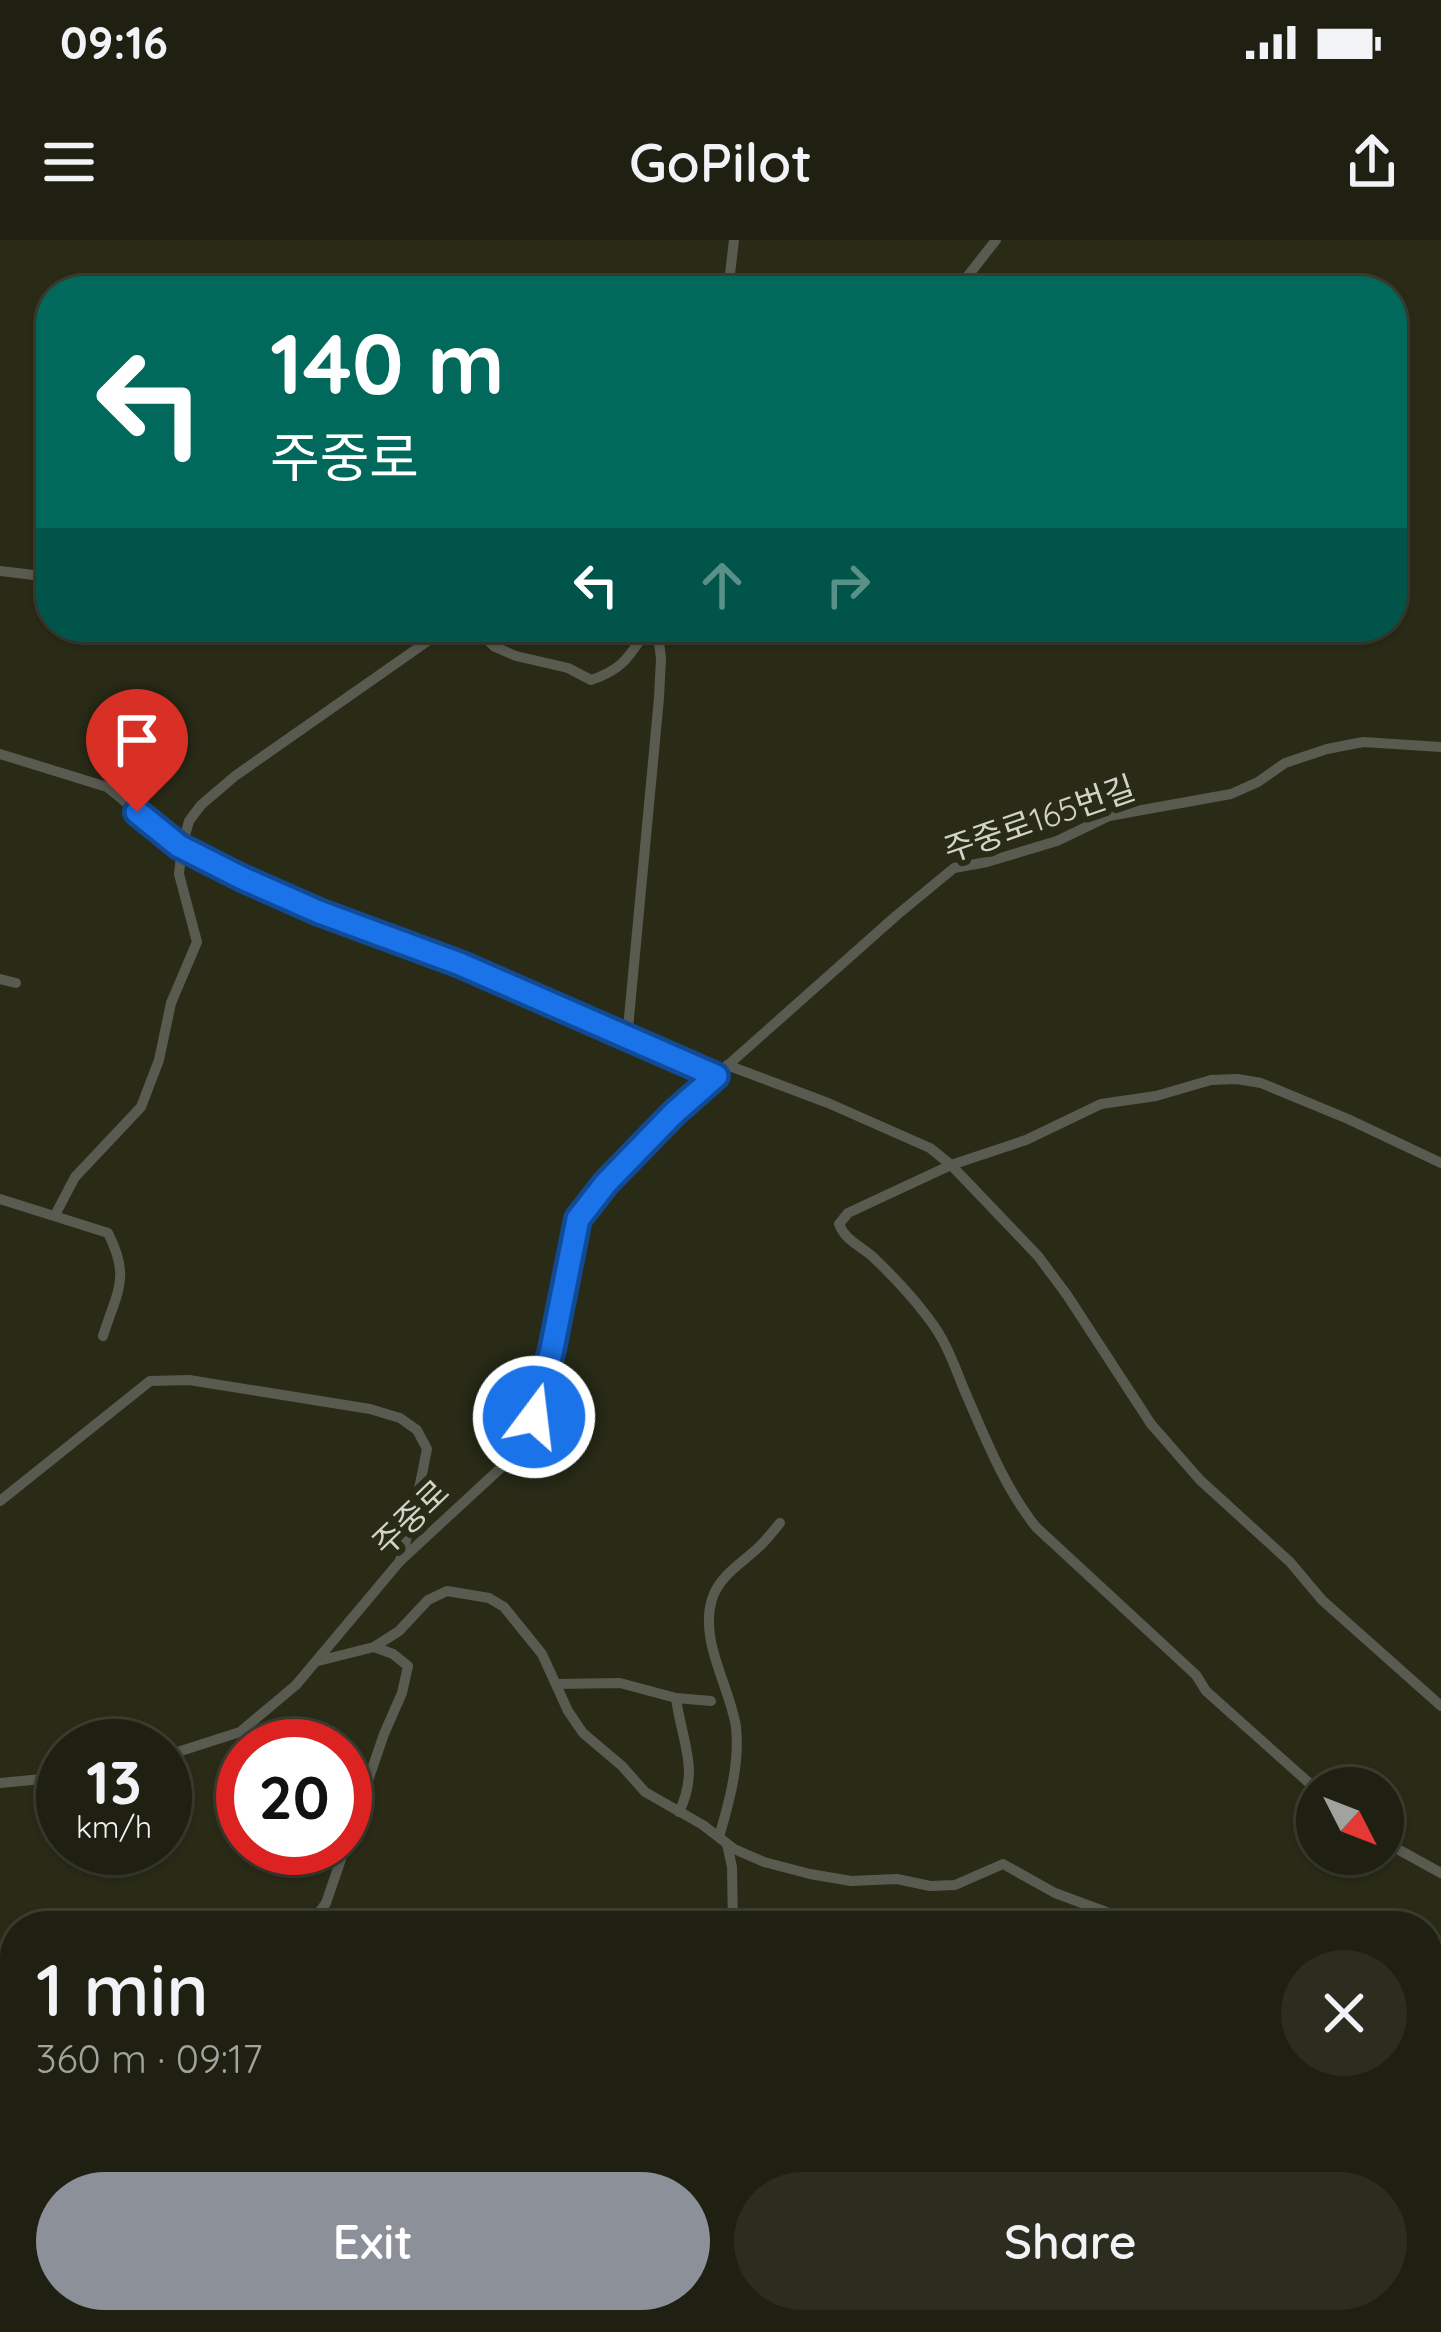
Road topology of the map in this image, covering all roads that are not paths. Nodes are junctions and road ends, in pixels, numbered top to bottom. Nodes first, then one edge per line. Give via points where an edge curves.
1 (734, 240) edge
2 (996, 240) edge
3 (730, 276) edge
4 (968, 276) edge
5 (0, 571) edge
6 (36, 575) edge
7 (426, 642) edge
8 (490, 642) edge
9 (641, 642) edge
10 (657, 642) edge
11 (1441, 747) edge
12 (0, 754) edge
13 (182, 847) junction
14 (0, 979) edge
15 (16, 982) dead end
16 (627, 1039) junction
17 (727, 1065) junction
18 (716, 1076) junction
19 (1441, 1163) edge
20 (951, 1165) junction
21 (0, 1198) edge
22 (55, 1215) junction
23 (104, 1336) dead end
24 (0, 1501) edge
25 (780, 1523) dead end
26 (400, 1562) junction
27 (374, 1647) junction
28 (315, 1662) junction
29 (557, 1684) junction
30 (676, 1698) junction
31 (711, 1701) dead end
32 (1441, 1706) edge
33 (192, 1747) edge
34 (1296, 1771) edge
35 (36, 1780) edge
36 (0, 1784) edge
37 (679, 1812) junction
38 (723, 1840) junction
39 (1404, 1853) edge
40 (1441, 1873) edge
41 (320, 1911) edge
42 (733, 1911) edge
43 (1104, 1911) edge

1 - 3 lane
2 - 4 lane
5 - 6 lane
7 - 13 lane via 235,776 189,821
8 - 9 lane via 591,680 611,674
10 - 16 lane via 659,698
11 - 17 lane, 주중로165번길 via 1363,742 1327,749 1231,794 1108,816 1057,841 954,868
12 - 13 lane via 106,788
13 - 16 lane
13 - 22 lane via 179,874 197,942 171,1003 159,1060 141,1107 76,1177
14 - 15 lane
16 - 18 lane
17 - 18 lane, 주중로165번길
17 - 20 lane via 930,1148
18 - 26 lane, 주중로 via 578,1219 552,1349 521,1443
19 - 20 lane via 1348,1118 1237,1079 1101,1104
20 - 32 lane via 1038,1256 1151,1424 1200,1480
20 - 34 lane via 848,1213 839,1224 844,1235 896,1280 949,1348 1002,1474 1036,1527
21 - 22 lane
22 - 23 lane via 108,1232 118,1253 123,1273
24 - 26 lane via 150,1381 189,1380 370,1409 417,1430 427,1448
25 - 38 lane via 711,1601 737,1742
26 - 28 lane, 주중로
27 - 28 lane
27 - 29 lane via 428,1600 466,1592 504,1607
27 - 41 lane via 408,1666
28 - 33 lane, 주중로 via 240,1732
29 - 30 lane via 620,1682
29 - 37 lane via 583,1733 645,1792
30 - 31 lane
30 - 37 lane via 691,1776
35 - 36 lane
37 - 38 lane
38 - 42 lane
38 - 43 lane via 764,1862 851,1881 955,1885 1003,1864
39 - 40 lane

